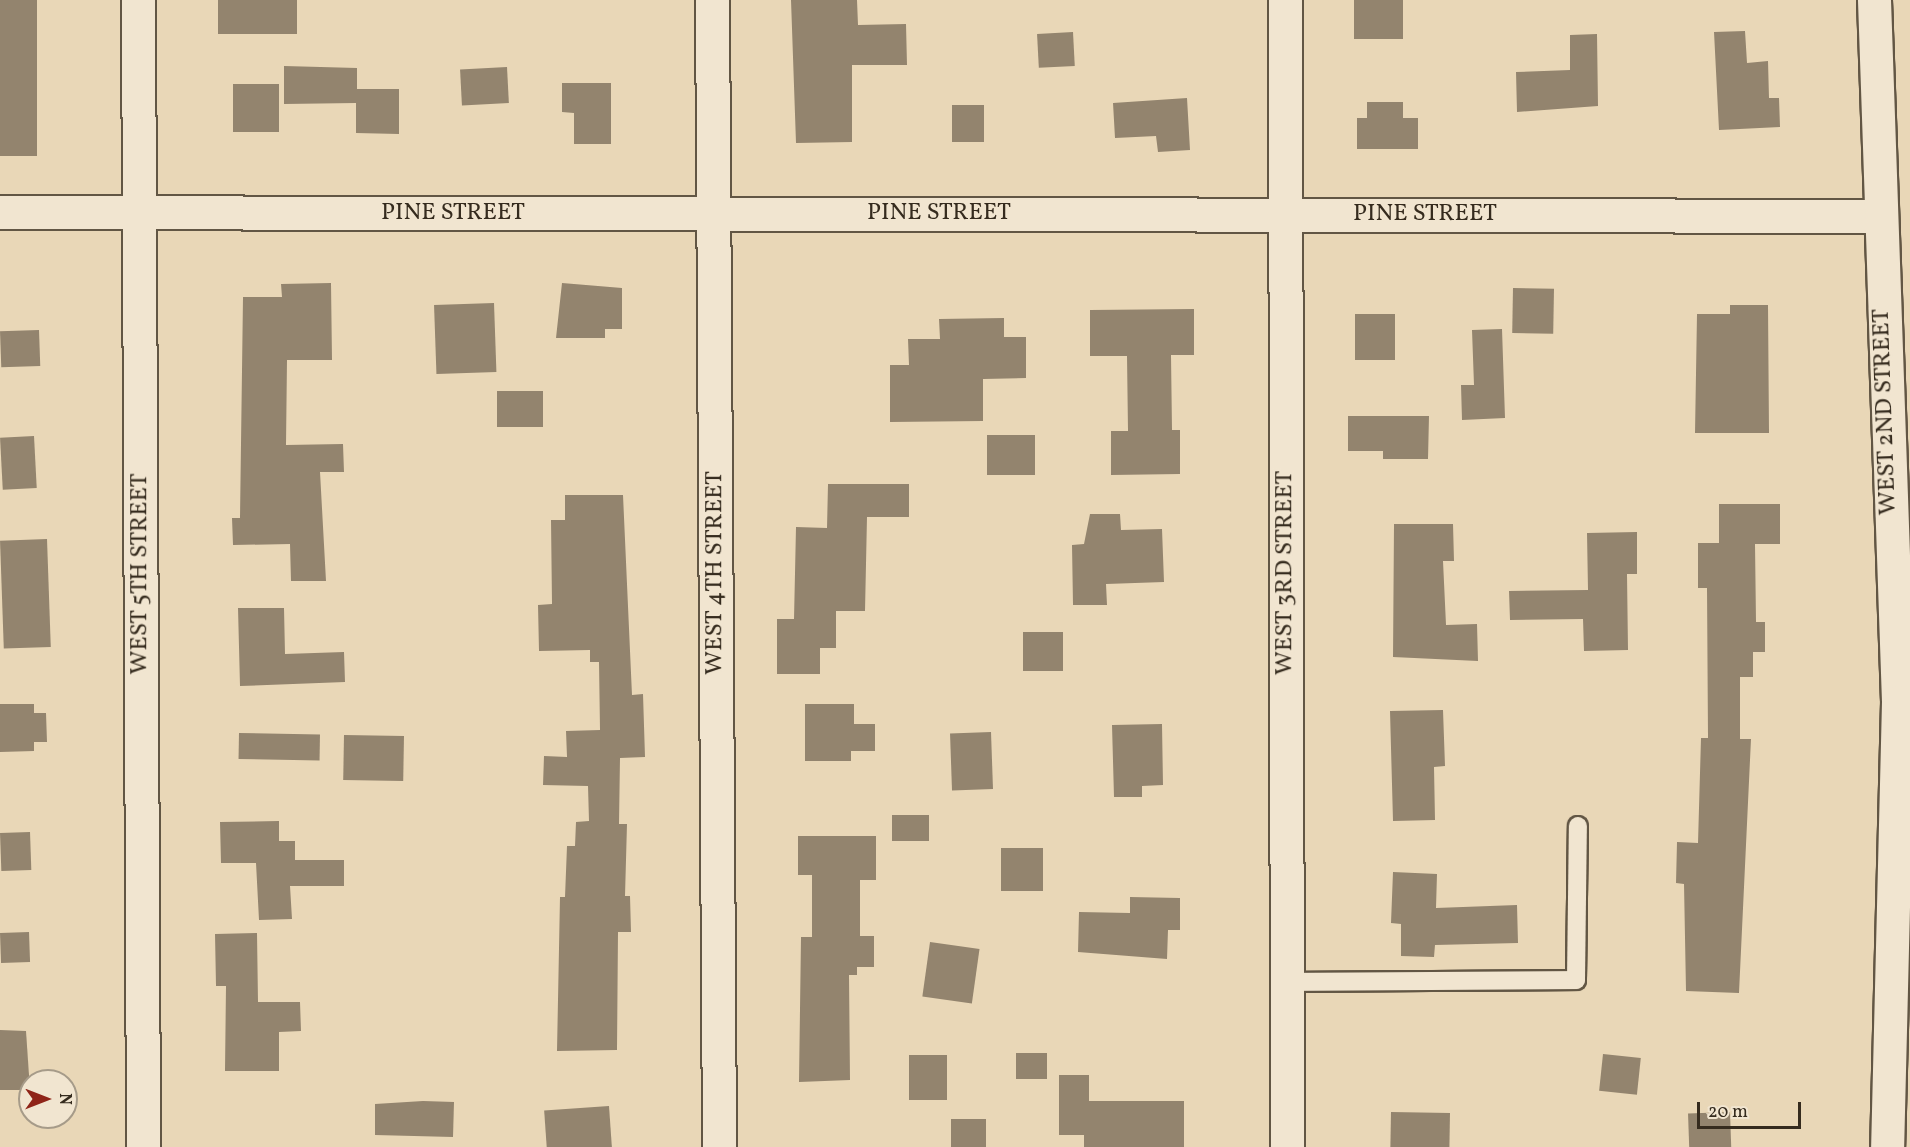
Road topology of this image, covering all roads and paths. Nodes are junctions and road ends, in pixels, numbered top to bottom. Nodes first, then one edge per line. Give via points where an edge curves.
1 (138, 0) edge
2 (712, 0) edge
3 (1285, 0) edge
4 (1874, 0) edge
5 (0, 212) edge
6 (139, 214) junction
7 (714, 214) junction
8 (1286, 214) junction
9 (1878, 216) junction
10 (1578, 826) dead end
11 (1287, 982) junction
12 (143, 1147) edge
13 (719, 1147) edge
14 (1287, 1147) edge
15 (1887, 1147) edge

1 - 6 street, WEST 5TH STREET
2 - 7 street, WEST 4TH STREET
3 - 8 street, WEST 3RD STREET
4 - 9 street, WEST 2ND STREET
5 - 6 street, PINE STREET
6 - 7 street, PINE STREET
6 - 12 street, WEST 5TH STREET
7 - 8 street, PINE STREET
7 - 13 street, WEST 4TH STREET
8 - 9 street, PINE STREET
8 - 11 street, WEST 3RD STREET
9 - 15 street, WEST 2ND STREET via 1898,702
10 - 11 lane via 1576,980
11 - 14 street, WEST 3RD STREET

